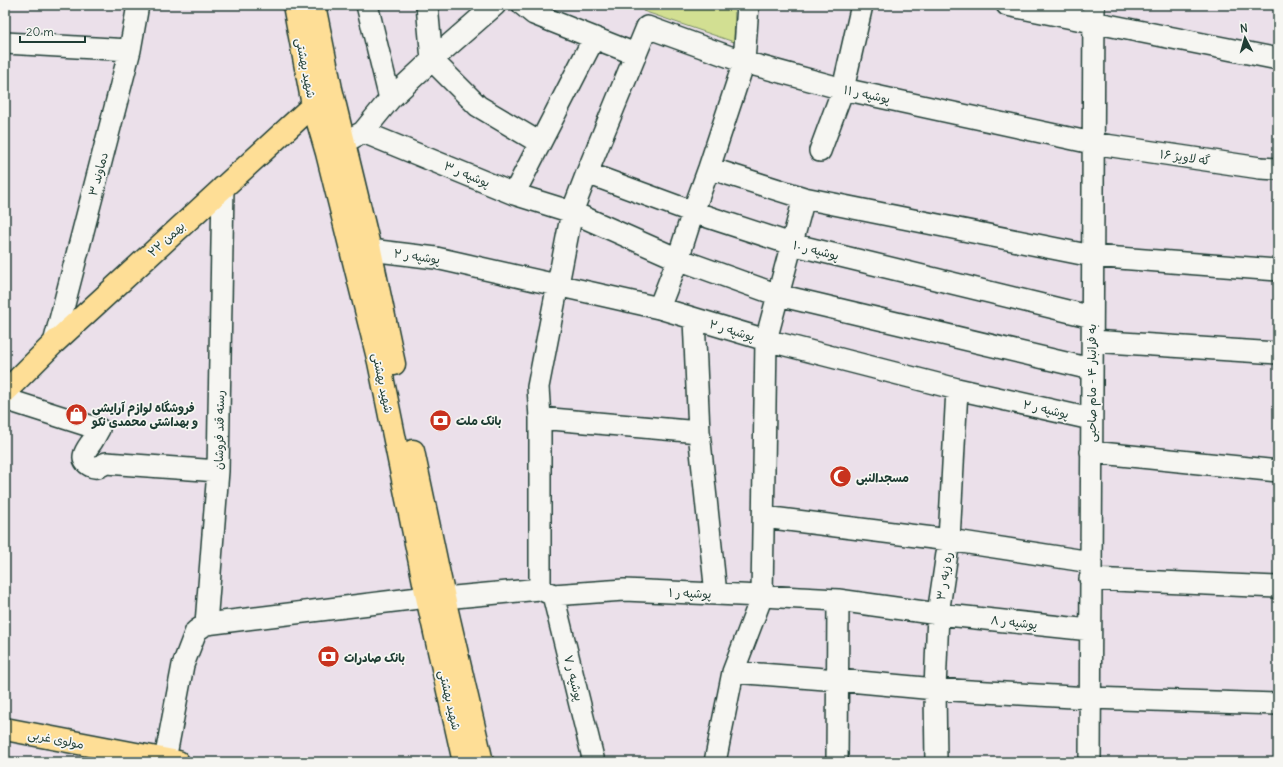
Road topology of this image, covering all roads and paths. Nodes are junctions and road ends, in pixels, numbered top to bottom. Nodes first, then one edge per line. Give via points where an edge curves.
1 (138, 5) edge
2 (294, 5) edge
3 (314, 5) edge
4 (367, 5) edge
5 (427, 5) edge
6 (495, 5) edge
7 (523, 5) edge
8 (748, 5) edge
9 (862, 5) edge
10 (1007, 5) edge
11 (1093, 13) edge
12 (594, 38) junction
13 (5, 43) edge
14 (130, 50) junction
15 (634, 54) junction
16 (1278, 59) edge
17 (432, 60) junction
18 (744, 62) junction
19 (331, 89) junction
20 (843, 89) junction
21 (390, 99) junction
22 (313, 105) junction
23 (363, 132) junction
24 (540, 143) junction
25 (1092, 143) junction
26 (335, 148) junction
27 (820, 151) dead end
28 (709, 168) junction
29 (1278, 169) edge
30 (587, 173) junction
31 (223, 187) junction
32 (514, 194) junction
33 (804, 198) junction
34 (572, 212) junction
35 (693, 212) junction
36 (791, 244) junction
37 (370, 250) junction
38 (1092, 256) junction
39 (678, 260) junction
40 (1278, 270) edge
41 (558, 285) junction
42 (778, 295) junction
43 (659, 308) junction
44 (1092, 317) junction
45 (694, 319) junction
46 (766, 340) junction
47 (1092, 341) junction
48 (54, 343) junction
49 (1278, 353) edge
50 (1091, 370) junction
51 (957, 389) junction
52 (5, 392) edge
53 (5, 399) edge
54 (540, 418) junction
55 (1091, 419) junction
56 (699, 432) junction
57 (1091, 452) junction
58 (218, 471) junction
59 (1278, 471) edge
60 (764, 517) junction
61 (949, 540) junction
62 (1090, 571) junction
63 (1278, 587) edge
64 (547, 592) junction
65 (716, 594) junction
66 (762, 596) junction
67 (435, 598) junction
68 (838, 600) junction
69 (938, 614) junction
70 (206, 624) junction
71 (1090, 630) junction
72 (733, 672) junction
73 (838, 680) junction
74 (935, 689) junction
75 (1090, 698) junction
76 (1278, 704) edge
77 (5, 729) edge
78 (172, 761) edge
79 (464, 762) edge
80 (482, 762) edge
81 (594, 762) edge
82 (715, 762) edge
83 (837, 762) edge
84 (936, 762) edge
85 (1090, 762) edge

1 - 14 street, دماوند ۳
2 - 22 main road, شهید بهشتی
3 - 19 main road, شهید بهشتی
4 - 21 street
5 - 17 street
6 - 17 street
7 - 12 street via 534,14
8 - 18 street
9 - 20 street
10 - 11 street
11 - 16 street
11 - 25 street, به فرانبار ۴ - مام صاحبی
12 - 15 street
12 - 24 street
13 - 14 street
14 - 48 street, دماوند ۳
15 - 18 street, پوشپه ر ۱۱ via 647,27
15 - 30 street
17 - 21 street
17 - 24 street via 478,106
18 - 20 street, پوشپه ر ۱۱
18 - 28 street
19 - 22 main road, ۲۲ بهمن
19 - 26 main road, شهید بهشتی
20 - 25 street, پوشپه ر ۱۱
20 - 27 street
21 - 23 street
22 - 26 main road, شهید بهشتی
22 - 31 main road, ۲۲ بهمن
23 - 26 street
23 - 32 street, پوشپه ر ۳
24 - 32 street
25 - 29 street, ۱۶ گه لاویژ
25 - 38 street, به فرانبار ۴ - مام صاحبی
26 - 37 main road, شهید بهشتی
26 - 67 main road, شهید بهشتی via 379,362
28 - 33 street
28 - 35 street
30 - 34 street
30 - 35 street, پوشپه ر ۱۰
31 - 48 main road, ۲۲ بهمن
31 - 58 street, رسته قند فروشان
32 - 34 street, پوشپه ر ۳
33 - 36 street
33 - 38 street
34 - 39 street, پوشپه ر ۳
34 - 41 street, پوشپه ر ۷
35 - 36 street, پوشپه ر ۱۰
35 - 39 street
36 - 42 street
36 - 44 street, پوشپه ر ۱۰
37 - 41 street, پوشپه ر ۲ via 436,258
37 - 67 main road, شهید بهشتی
38 - 40 street
38 - 44 street, به فرانبار ۴ - مام صاحبی
39 - 42 street, پوشپه ر ۳
39 - 43 street
41 - 43 street, پوشپه ر ۲
41 - 54 street, پوشپه ر ۷ via 538,387
42 - 46 street
42 - 50 street, پوشپه ر ۳
43 - 45 street, پوشپه ر ۲
44 - 47 street, به فرانبار ۴ - مام صاحبی
45 - 46 street, پوشپه ر ۲
45 - 56 street
46 - 51 street, پوشپه ر ۲
46 - 60 street
47 - 49 street
47 - 50 street, به فرانبار ۴ - مام صاحبی
48 - 52 main road, ۲۲ بهمن
50 - 55 street, به فرانبار ۴ - مام صاحبی
51 - 55 street, پوشپه ر ۲
51 - 61 street, ره زبه ر ۳
53 - 58 street via 99,429 85,449 86,463 92,467 100,467 106,463
54 - 56 street
54 - 64 street, پوشپه ر ۷
55 - 57 street, به فرانبار ۴ - مام صاحبی
56 - 65 street
57 - 59 street
57 - 62 street, به فرانبار ۴ - مام صاحبی
58 - 70 street, رسته قند فروشان
60 - 61 street
60 - 66 street
61 - 62 street
61 - 69 street, ره زبه ر ۳
62 - 63 street
62 - 71 street, به فرانبار ۴ - مام صاحبی
64 - 65 street, ۱ پوشپه ر via 624,590
64 - 67 street, ۱ پوشپه ر
64 - 81 street, پوشپه ر ۷
65 - 66 street, ۱ پوشپه ر
66 - 68 street, ۱ پوشپه ر
66 - 72 street
67 - 70 street, ۱ پوشپه ر
67 - 79 main road, شهید بهشتی
67 - 80 main road, شهید بهشتی
68 - 69 street, ۱ پوشپه ر
68 - 73 street
69 - 71 street, پوشپە ر ۸
69 - 74 street, ره زبه ر ۳
70 - 78 street via 196,631 183,665
71 - 75 street, به فرانبار ۴ - مام صاحبی
72 - 73 street
72 - 82 street
73 - 74 street
73 - 83 street
74 - 75 street
74 - 84 street, ره زبه ر ۳
75 - 76 street
75 - 85 street, به فرانبار ۴ - مام صاحبی
77 - 78 main road, مولوی غربی

